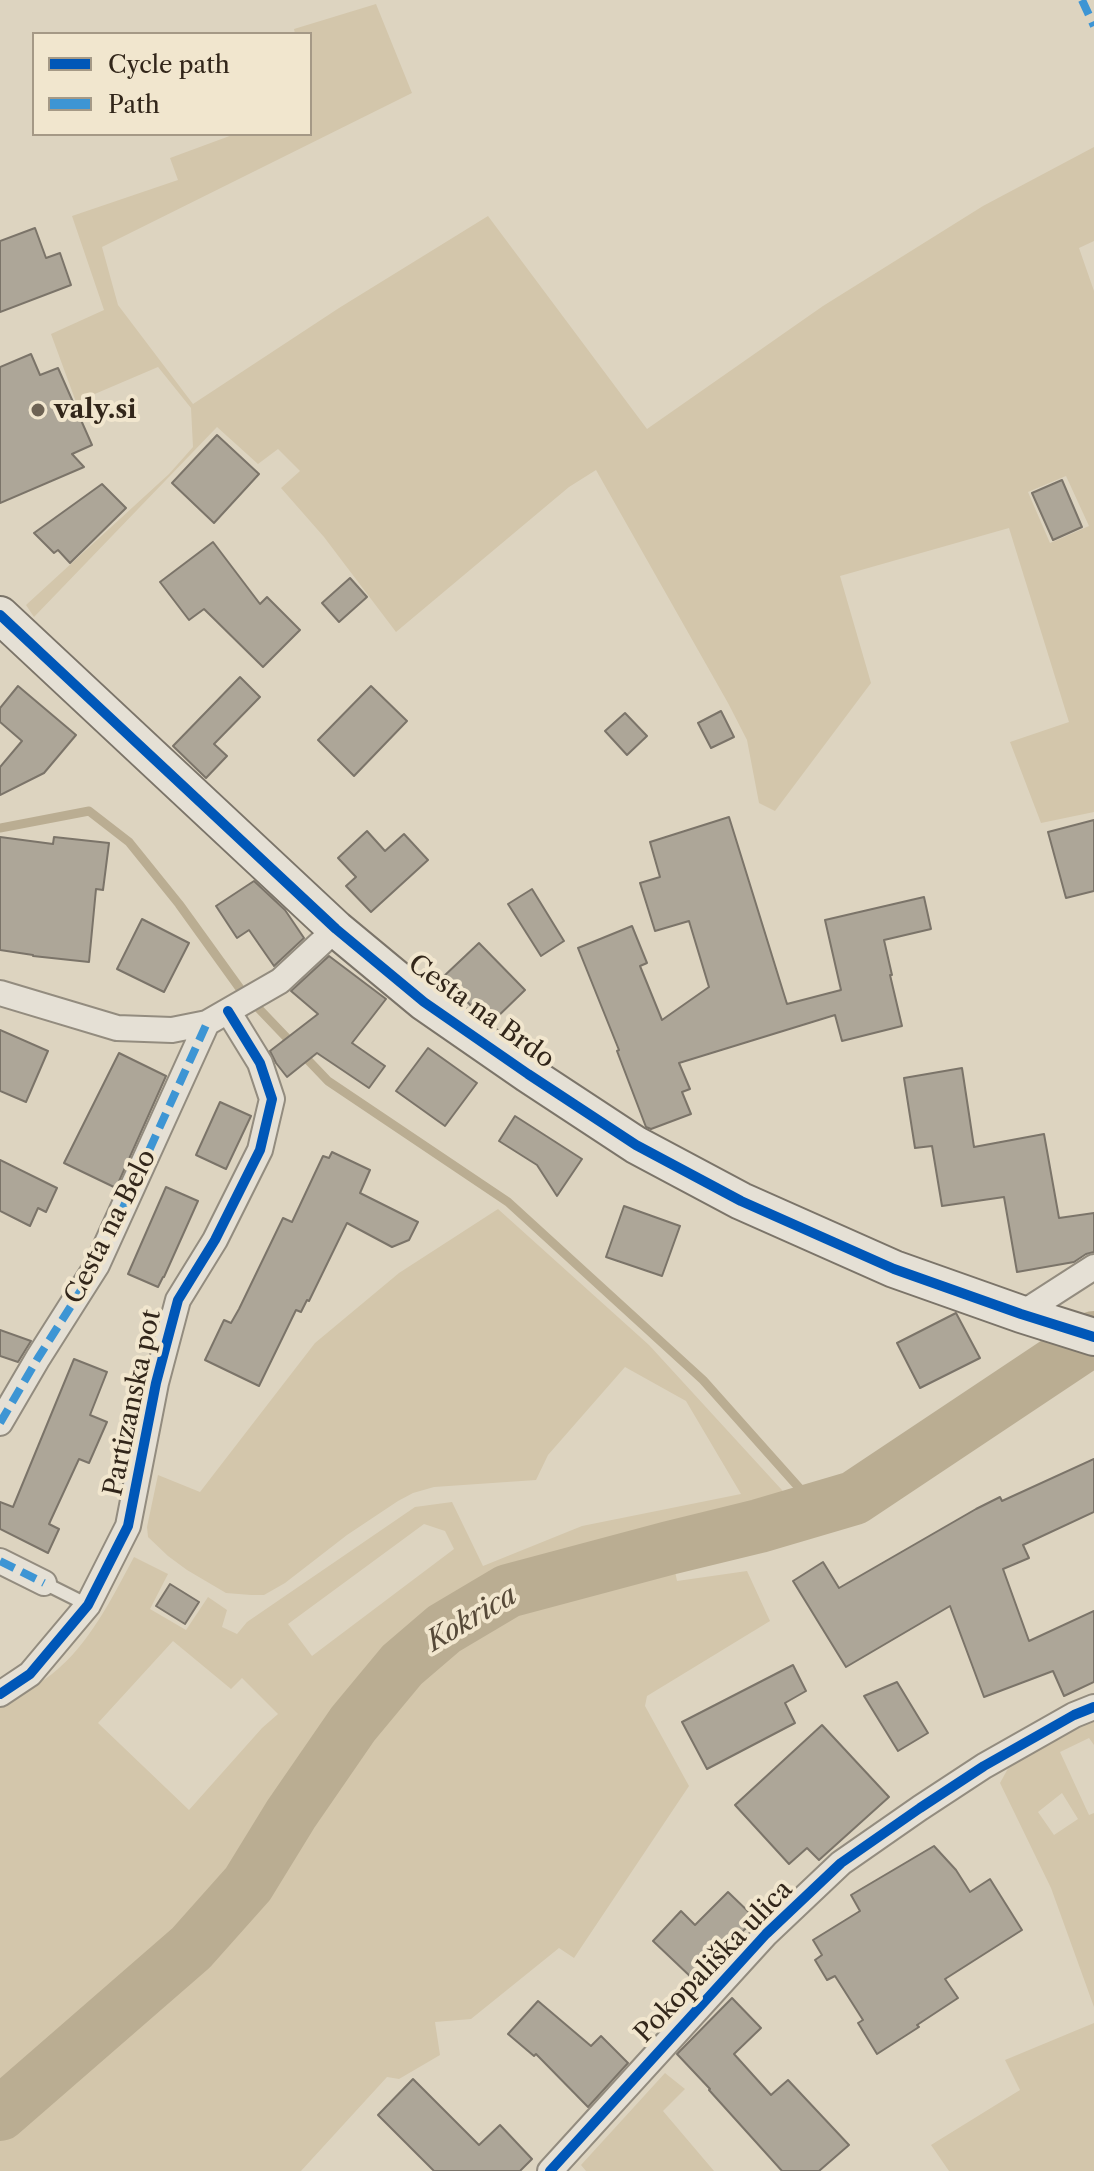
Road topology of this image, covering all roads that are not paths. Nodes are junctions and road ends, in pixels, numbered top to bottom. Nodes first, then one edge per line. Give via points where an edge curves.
1 (0, 615) edge
2 (336, 929) junction
3 (0, 994) edge
4 (218, 1017) junction
5 (1094, 1267) edge
6 (1021, 1314) junction
7 (1094, 1337) edge
8 (0, 1423) edge
9 (0, 1561) edge
10 (44, 1583) joint
11 (88, 1605) junction
12 (0, 1694) edge
13 (1094, 1707) edge
14 (550, 2171) edge

1 - 2 street, Cesta na Brdo
2 - 4 street via 280,981
2 - 6 street, Cesta na Brdo via 424,1002 636,1145 827,1241
3 - 4 street via 117,1028 172,1030
4 - 8 street, Cesta na Belo via 97,1265
4 - 11 street, Partizanska pot via 260,1063 272,1099 260,1150 178,1300 128,1526
5 - 6 street
6 - 7 street, Cesta na Brdo
9 - 10 street
10 - 11 lane
11 - 12 street, Partizanska pot via 30,1674
13 - 14 street, Pokopališka ulica via 984,1766 841,1863 766,1934

